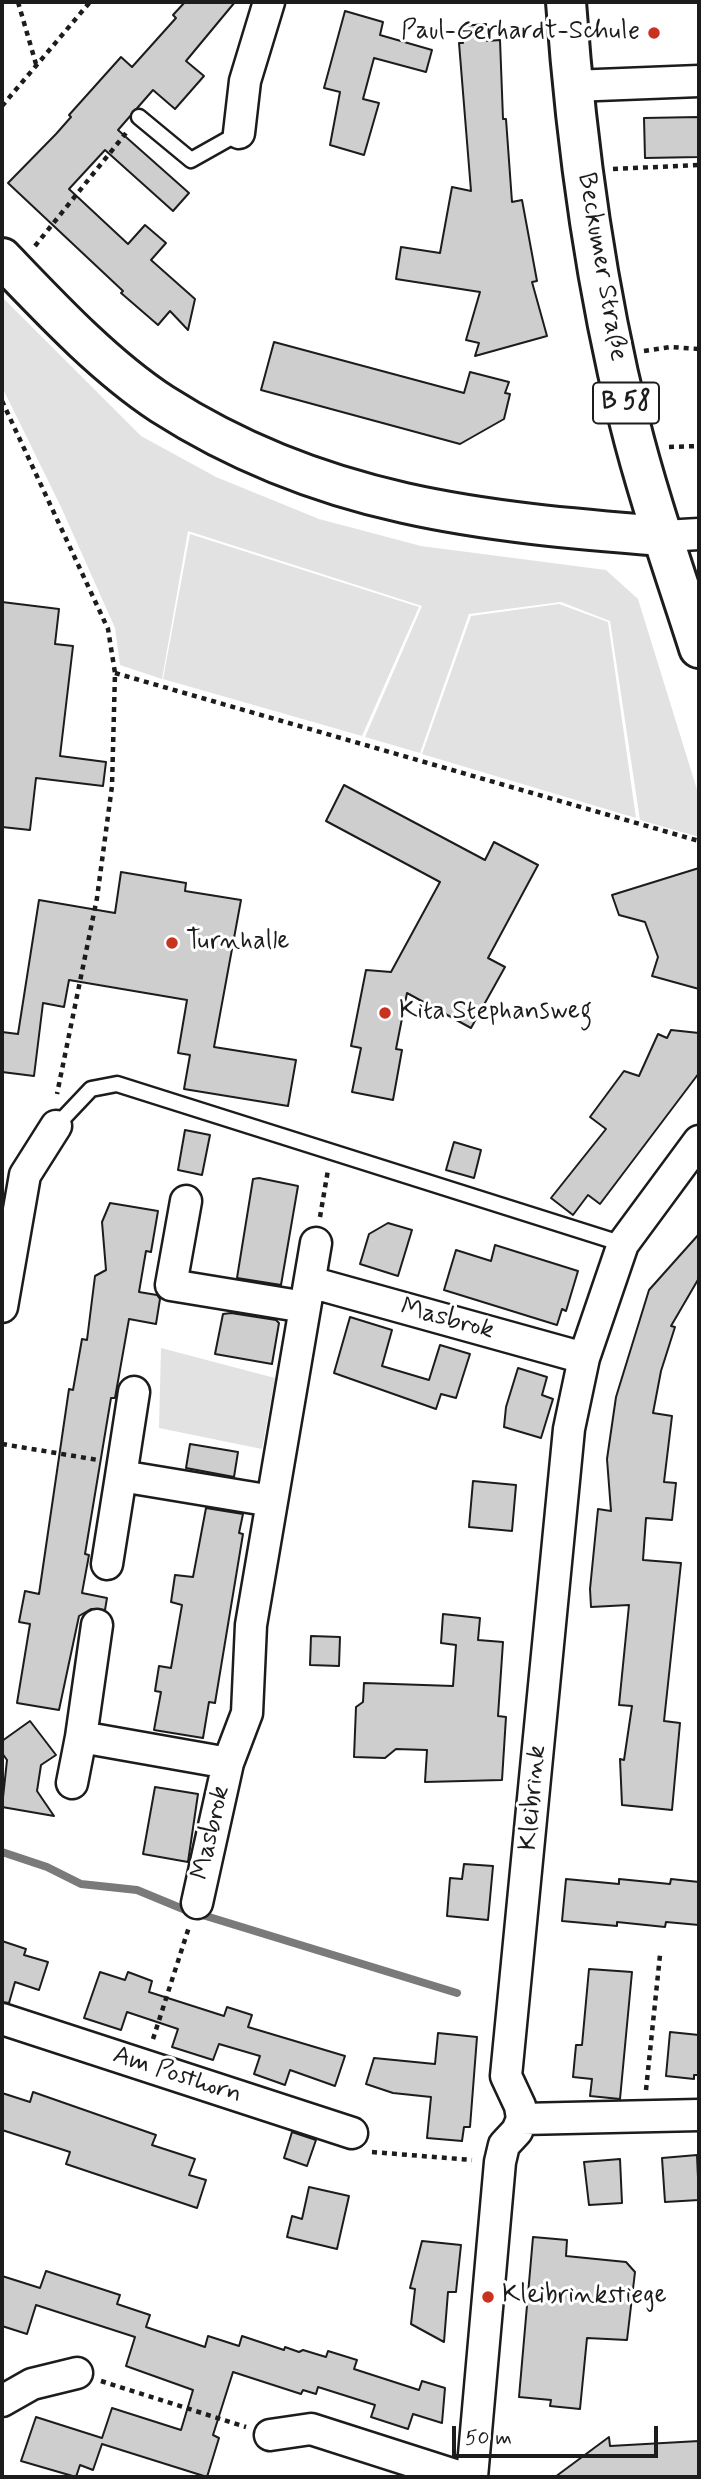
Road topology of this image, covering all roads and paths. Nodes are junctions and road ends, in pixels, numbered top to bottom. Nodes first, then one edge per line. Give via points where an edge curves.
1 (18, 2) edge
2 (90, 2) edge
3 (269, 2) edge
4 (566, 2) edge
5 (36, 64) junction
6 (699, 81) edge
7 (572, 86) junction
8 (2, 106) edge
9 (139, 117) joint
10 (239, 133) joint
11 (699, 164) edge
12 (584, 171) junction
13 (8, 264) edge
14 (699, 349) edge
15 (616, 355) junction
16 (2, 401) edge
17 (682, 535) edge
18 (699, 648) edge
19 (115, 673) junction
20 (699, 841) edge
21 (56, 1126) junction
22 (699, 1141) edge
23 (331, 1152) junction
24 (186, 1201) dead end
25 (316, 1243) joint
26 (623, 1244) junction
27 (308, 1294) junction
28 (2, 1307) edge
29 (584, 1358) junction
30 (134, 1392) dead end
31 (2, 1444) edge
32 (122, 1470) junction
33 (272, 1501) junction
34 (107, 1564) dead end
35 (97, 1625) dead end
36 (81, 1737) junction
37 (228, 1763) junction
38 (72, 1783) dead end
39 (193, 1913) joint
40 (660, 1955) dead end
41 (2, 2019) edge
42 (144, 2066) junction
43 (699, 2115) edge
44 (643, 2118) junction
45 (523, 2119) junction
46 (352, 2133) joint
47 (500, 2162) junction
48 (76, 2374) joint
49 (2, 2401) edge
50 (270, 2435) joint
51 (461, 2477) edge
52 (472, 2477) edge

1 - 5 path
2 - 5 path
3 - 10 street via 245,81
4 - 7 main road, Beckumer Straße / B 58
5 - 8 path
6 - 7 street
7 - 12 main road, Beckumer Straße / B 58
9 - 10 lane via 191,160
9 - 13 path
11 - 12 path
12 - 15 main road, Beckumer Straße / B 58 via 597,268
13 - 17 main road via 81,337 161,403 239,446 325,482 424,510 509,523
14 - 15 path via 670,347
15 - 17 main road, Beckumer Straße / B 58 via 629,421
16 - 19 path via 108,629
17 - 18 main road, Beckumer Straße / B 58
19 - 20 path
19 - 21 path via 112,786 97,898 57,1096
21 - 23 lane via 91,1089 117,1084
21 - 28 street via 25,1175
22 - 26 street, Kleibrink
23 - 25 path
23 - 26 lane
24 - 27 street, Masbrok via 171,1285
25 - 27 street, Masbrok
26 - 29 street, Kleibrink
27 - 29 street, Masbrok
27 - 33 street, Masbrok
29 - 45 street, Kleibrink via 569,1429 506,2076
30 - 32 street
31 - 32 path
32 - 33 street
32 - 34 street
33 - 37 street, Masbrok via 251,1625 247,1713
35 - 36 street
36 - 37 street, Masbrok
36 - 38 street
37 - 39 street, Masbrok
39 - 42 path
40 - 44 path
41 - 42 street, Am Posthorn
42 - 46 street, Am Posthorn
43 - 44 street
44 - 45 street
45 - 47 street via 504,2145
46 - 47 path via 360,2151
47 - 52 street
48 - 49 street via 32,2384
48 - 50 path
50 - 51 street via 311,2429

